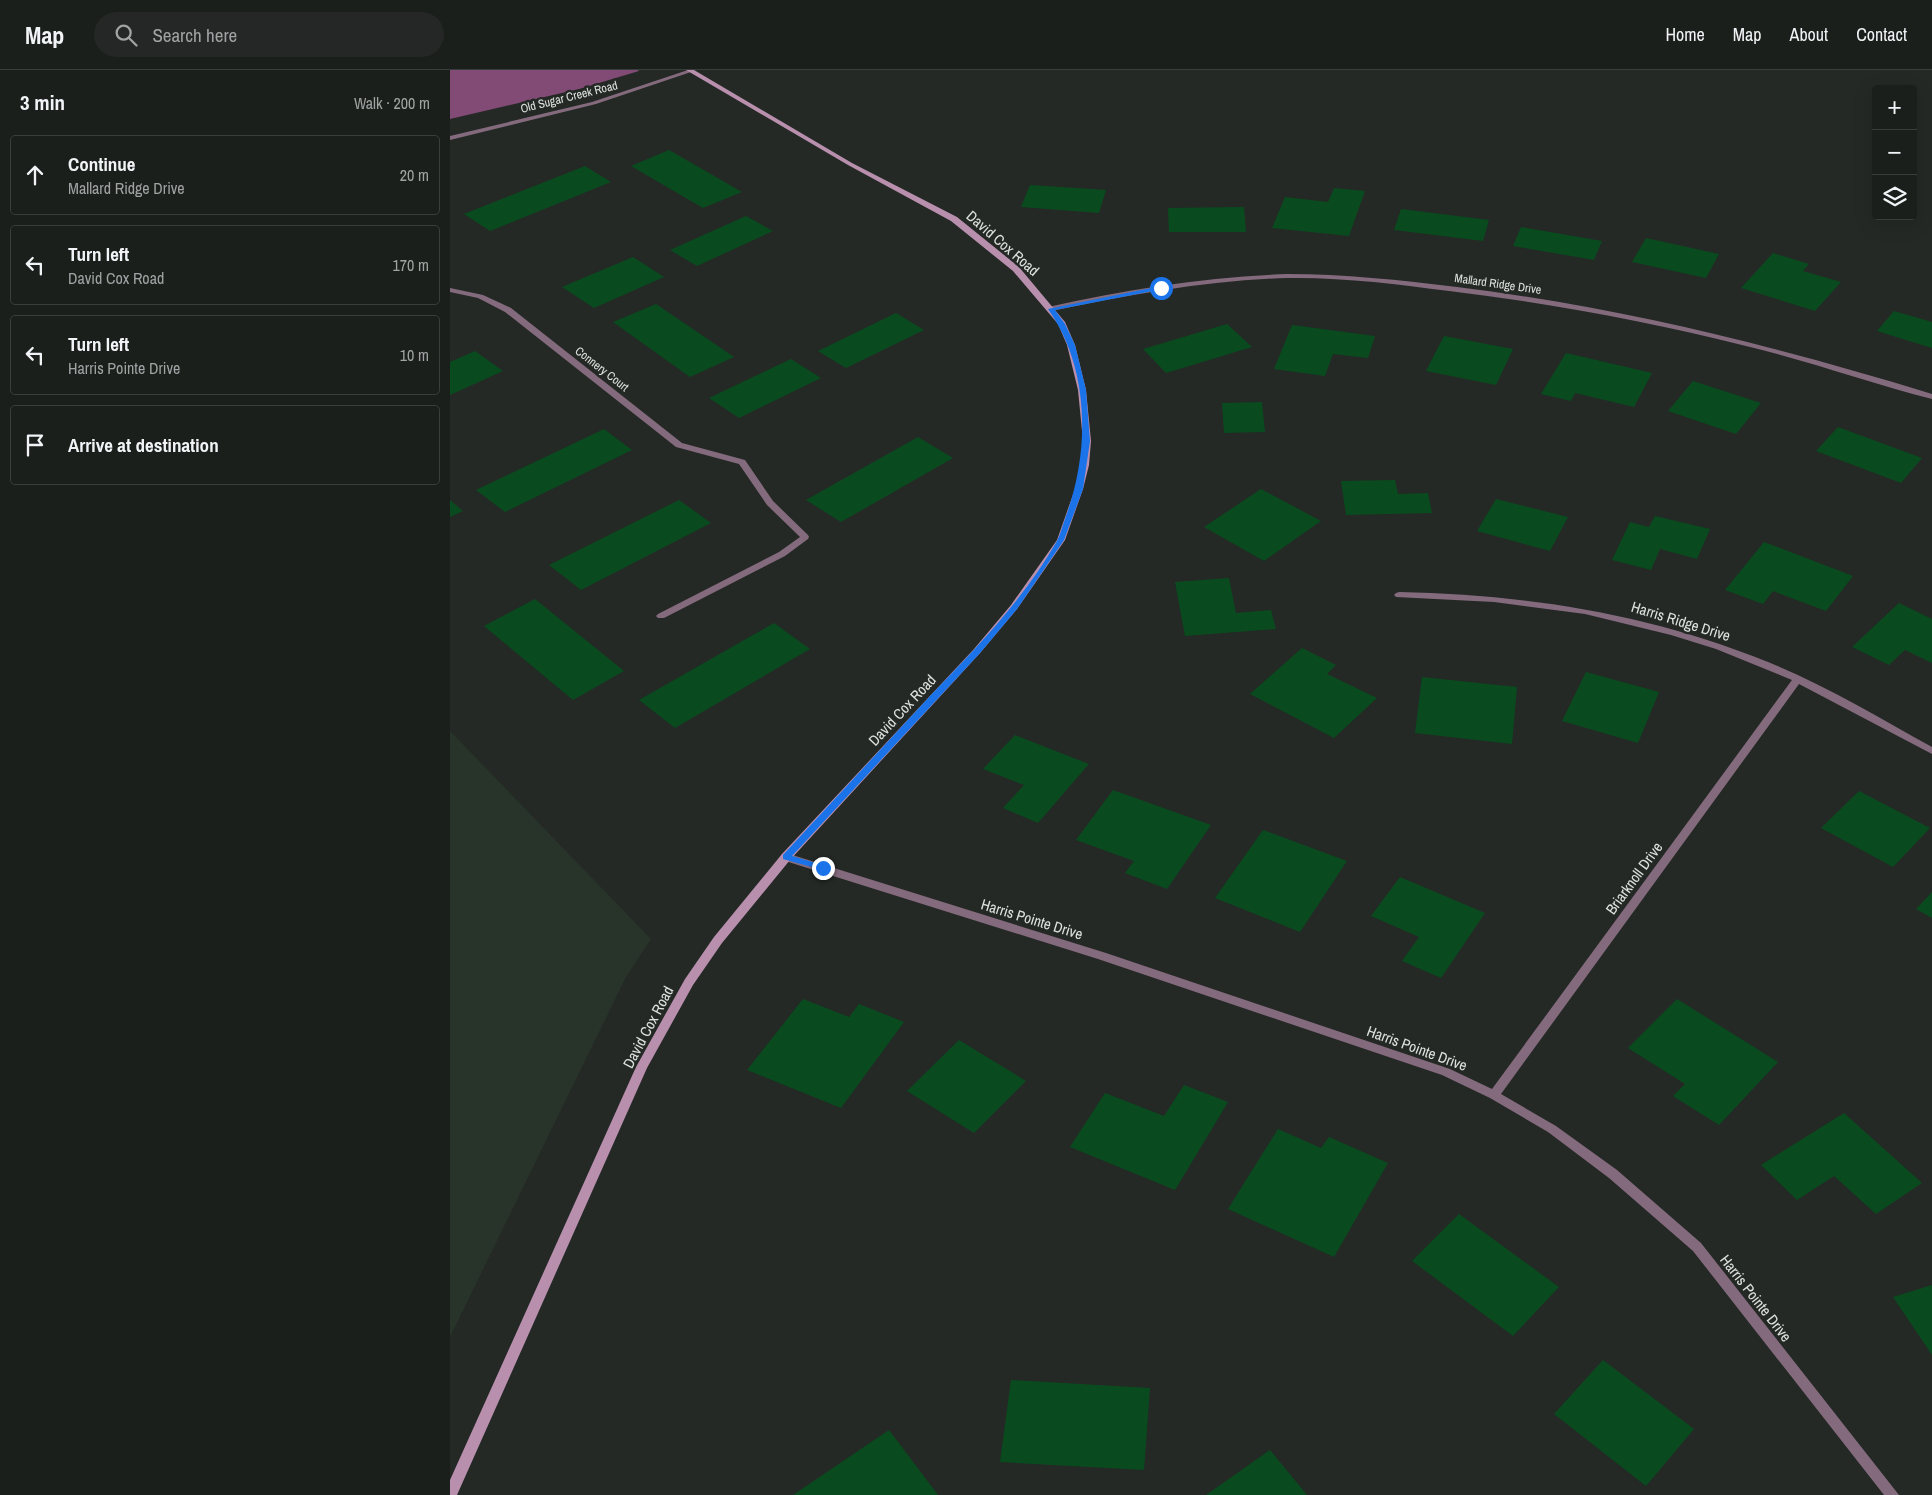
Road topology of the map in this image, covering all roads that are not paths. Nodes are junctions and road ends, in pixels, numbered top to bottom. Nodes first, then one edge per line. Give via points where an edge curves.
1 (690, 70) edge
2 (450, 138) edge
3 (450, 290) edge
4 (1051, 309) junction
5 (1932, 398) edge
6 (1399, 595) dead end
7 (661, 616) dead end
8 (1798, 680) junction
9 (1932, 751) edge
10 (786, 857) junction
11 (1494, 1095) junction
12 (450, 1495) edge
13 (1892, 1495) edge

1 - 2 street, Old Sugar Creek Road via 594,103
1 - 4 main road, David Cox Road via 850,164 954,219 1016,269
3 - 7 street, Connery Court via 487,297 508,310 679,445 742,462 770,503 805,537 782,554
4 - 5 street, Mallard Ridge Drive via 1161,288 1230,280 1288,276 1396,283 1526,298 1645,320 1752,344
4 - 10 main road, David Cox Road via 1071,345 1082,390 1087,441 1080,489 1061,540 1014,607 977,651
6 - 8 street, Harris Ridge Drive via 1520,600 1608,614 1687,636
8 - 9 street, Harris Ridge Drive
8 - 11 street, Briarknoll Drive
10 - 11 street, Harris Pointe Drive via 1120,962 1446,1072
10 - 12 main road, David Cox Road via 718,940 689,982 642,1067
11 - 13 street, Harris Pointe Drive via 1552,1129 1613,1174 1697,1247

